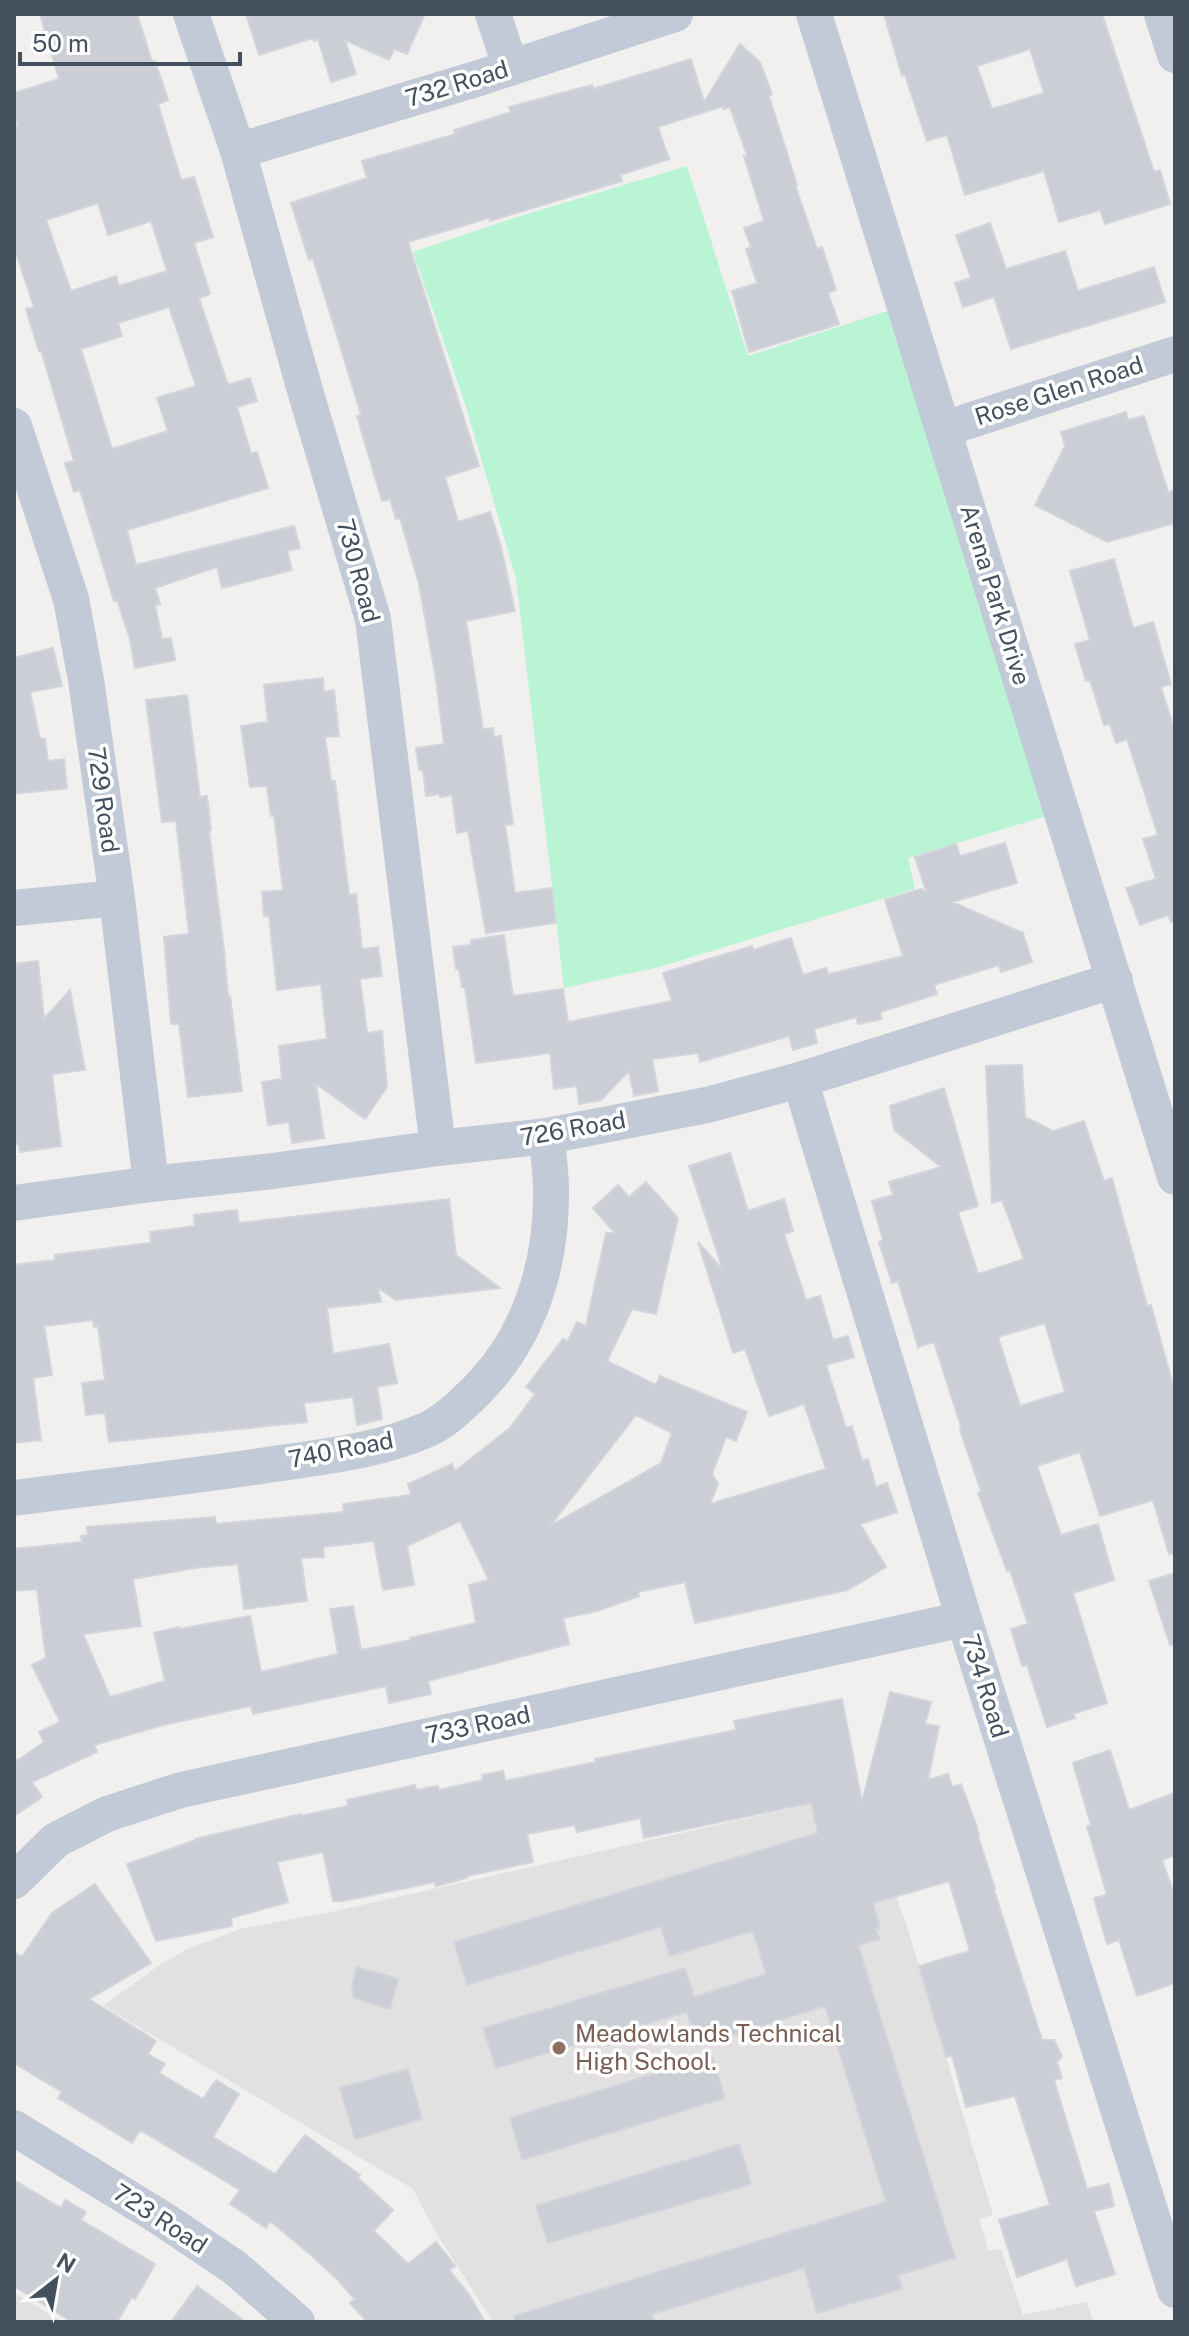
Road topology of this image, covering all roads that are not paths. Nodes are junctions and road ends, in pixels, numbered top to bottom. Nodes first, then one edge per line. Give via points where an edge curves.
1 (191, 14) edge
2 (493, 14) edge
3 (675, 14) edge
4 (814, 14) edge
5 (511, 68) junction
6 (238, 151) junction
7 (1175, 354) edge
8 (14, 426) edge
9 (944, 429) junction
10 (117, 898) junction
11 (14, 908) edge
12 (1115, 980) junction
13 (800, 1080) junction
14 (547, 1136) junction
15 (438, 1148) junction
16 (1175, 1177) edge
17 (151, 1184) junction
18 (14, 1203) edge
19 (14, 1498) edge
20 (964, 1619) junction
21 (14, 1881) edge
22 (14, 2128) edge
23 (1175, 2290) edge
24 (297, 2322) edge

1 - 6 street, 730 Road
2 - 5 street
3 - 5 street, 732 Road
4 - 9 street, Arena Park Drive
5 - 6 street, 732 Road
6 - 15 street, 730 Road via 373,619
7 - 9 street, Rose Glen Road
8 - 10 street, 729 Road via 71,599
9 - 12 street, Arena Park Drive
10 - 11 street
10 - 17 street, 729 Road
12 - 13 street, 726 Road
12 - 16 street, Arena Park Drive
13 - 14 street, 726 Road via 707,1105
13 - 20 street, 734 Road
14 - 15 street, 726 Road
14 - 19 street, 740 Road via 549,1235 531,1310 496,1371 429,1429 373,1449
15 - 17 street, 726 Road
17 - 18 street, 726 Road
20 - 21 street, 733 Road via 181,1790 107,1814 56,1840
20 - 23 street, 734 Road
22 - 24 street, 723 Road via 234,2267

